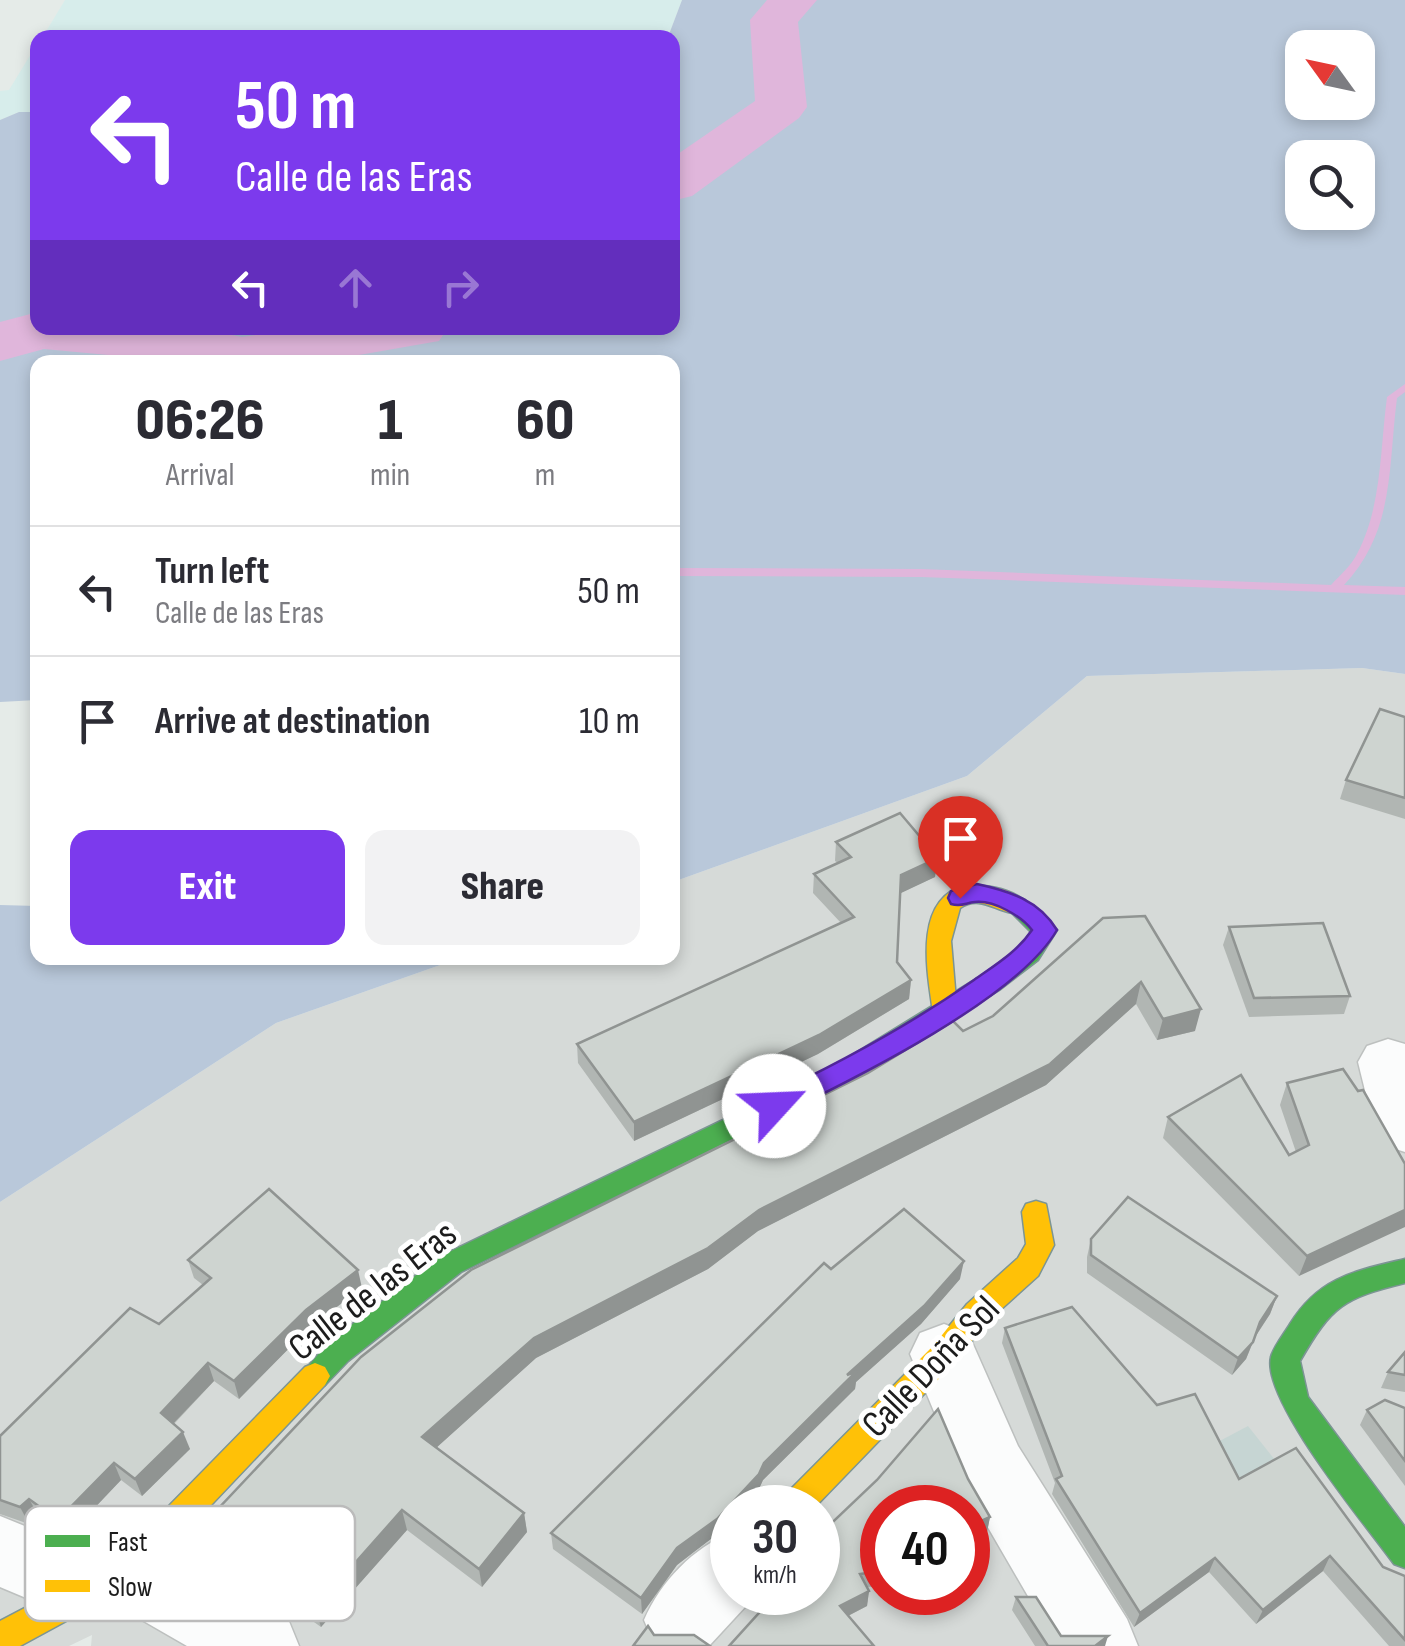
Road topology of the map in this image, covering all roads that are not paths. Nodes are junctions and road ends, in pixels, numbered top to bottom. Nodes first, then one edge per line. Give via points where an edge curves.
1 (946, 1012) junction
2 (1388, 1062) dead end
3 (1405, 1127) edge
4 (1036, 1212) dead end
5 (1405, 1272) edge
6 (944, 1354) junction
7 (815, 1485) edge
8 (189, 1506) edge
9 (0, 1551) edge
10 (1405, 1553) edge
11 (25, 1562) edge
12 (710, 1591) edge
13 (682, 1620) dead end
14 (33, 1621) edge
15 (217, 1621) edge
16 (0, 1639) edge
17 (261, 1646) edge
18 (1100, 1646) edge

1 - 1 street, Calle de las Eras via 1029,954 1045,930 1036,918 1004,898 977,892 942,916 936,952
1 - 8 street, Calle de las Eras via 842,1074 451,1264 338,1352
2 - 3 street
4 - 6 street, Calle Doña Sol via 1040,1245 1028,1267 976,1312
5 - 10 street via 1347,1286 1310,1317 1285,1360 1298,1407
6 - 7 street, Calle Doña Sol
6 - 18 street via 993,1469
9 - 11 street
12 - 13 street
14 - 16 street, Calle de las Eras
15 - 17 street

